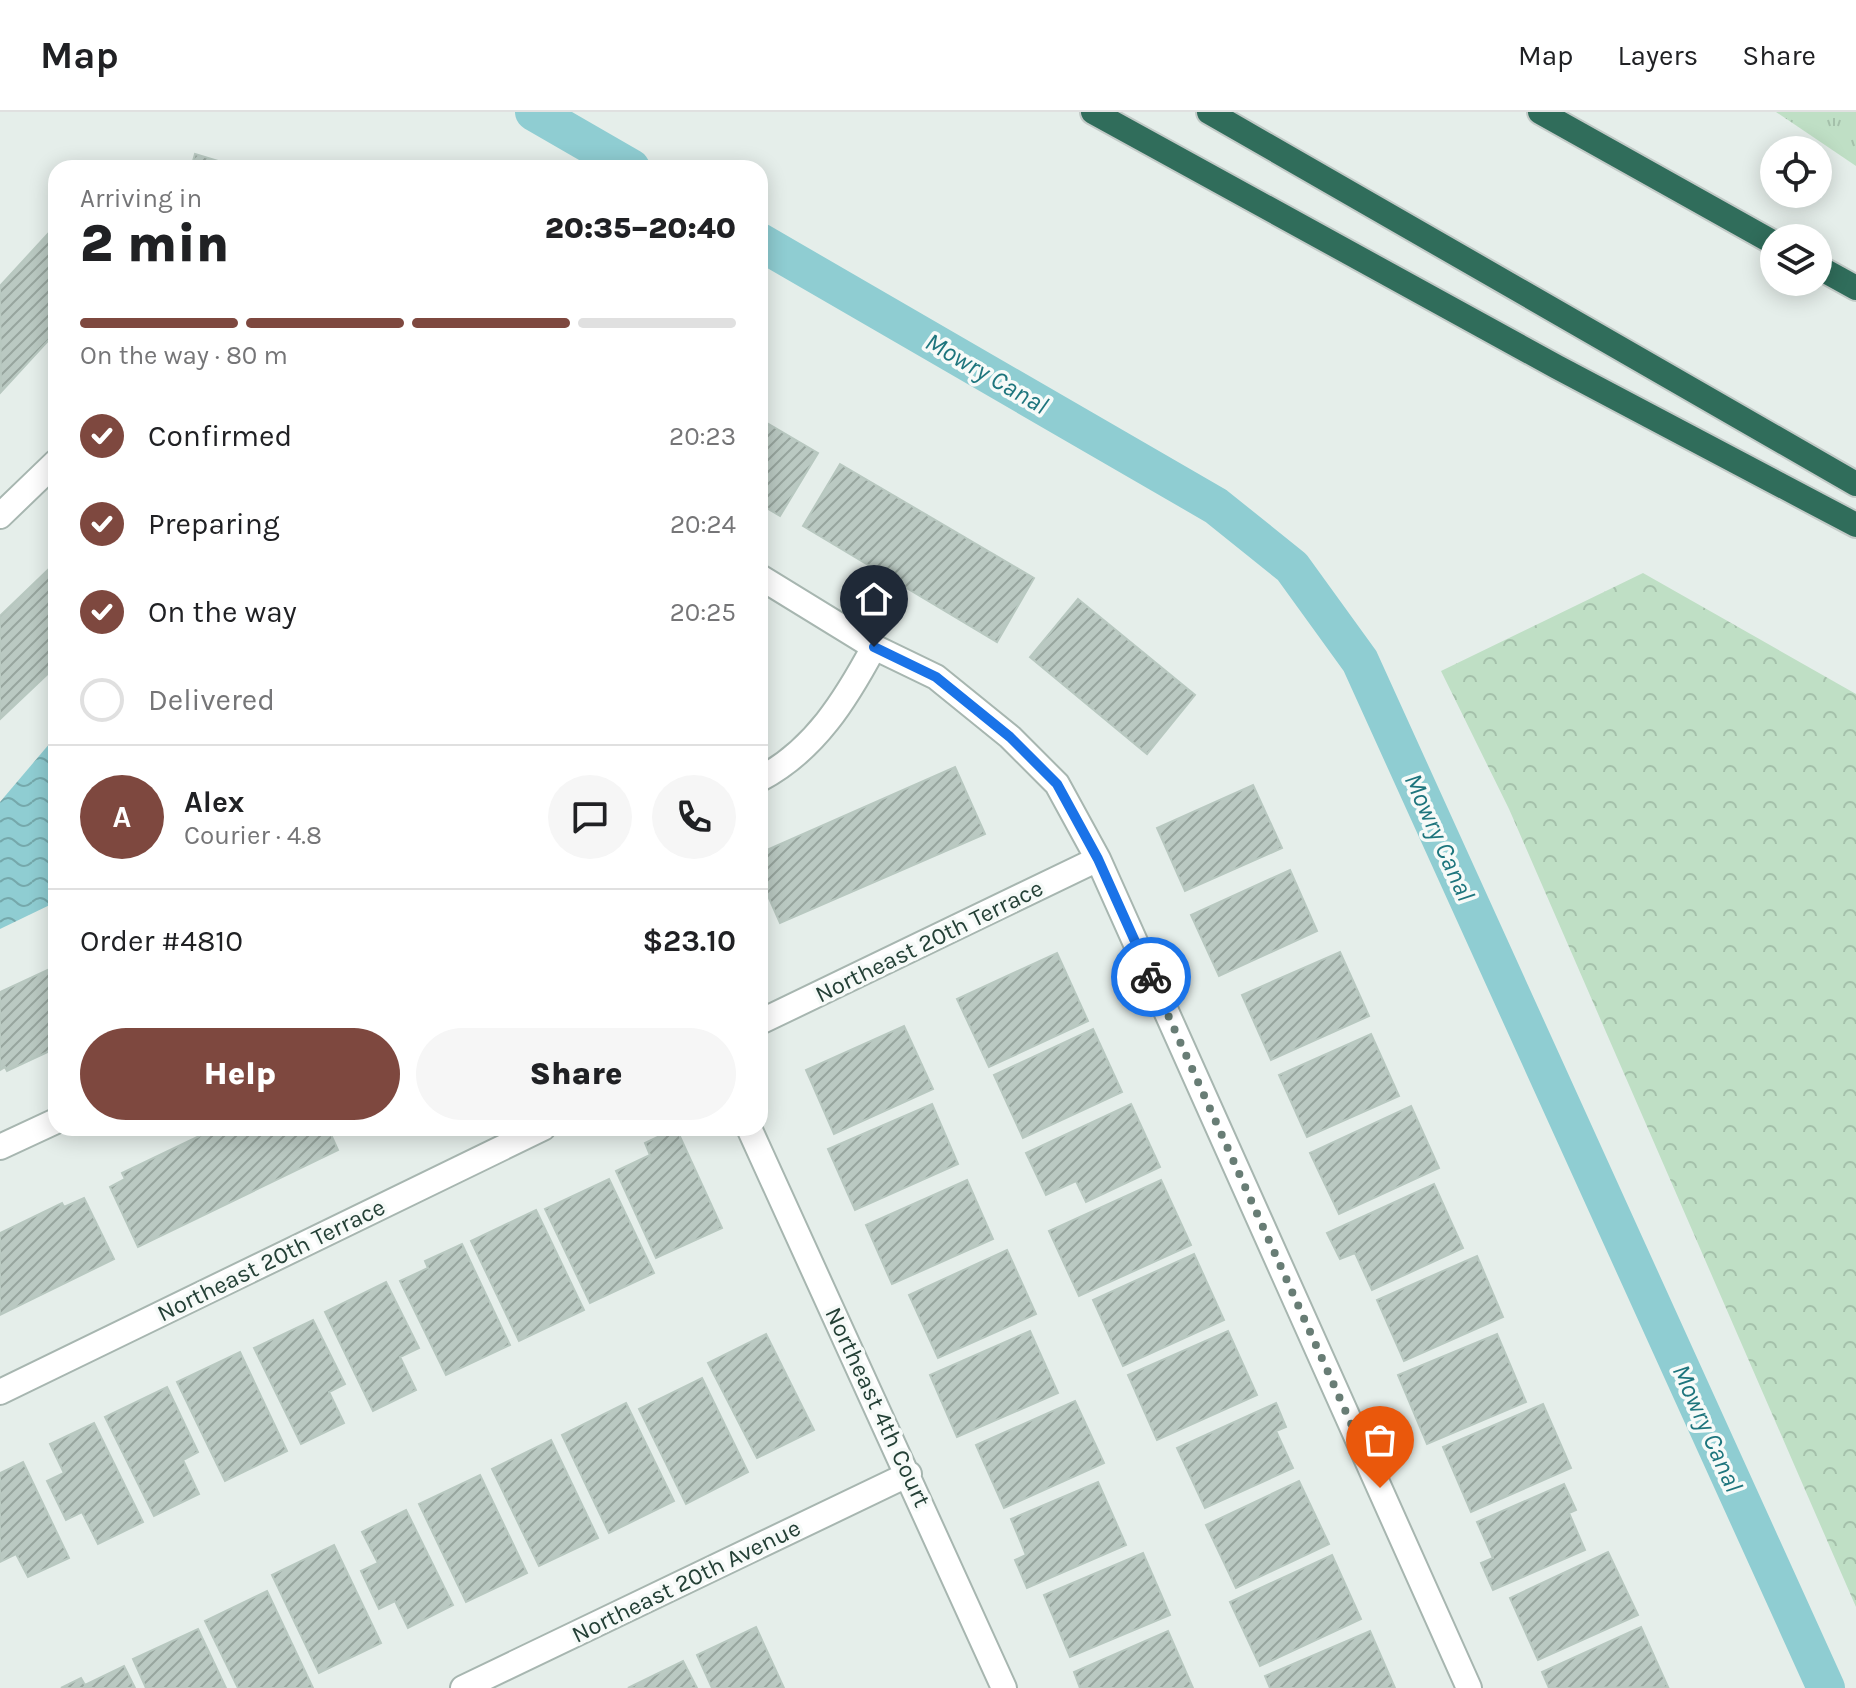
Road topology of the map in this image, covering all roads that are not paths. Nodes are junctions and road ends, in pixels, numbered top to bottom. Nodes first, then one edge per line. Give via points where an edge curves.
1 (1093, 112) edge
2 (1209, 112) edge
3 (1540, 112) edge
4 (1760, 235) edge
5 (1832, 275) edge
6 (1856, 288) edge
7 (48, 470) edge
8 (1856, 484) edge
9 (0, 516) edge
10 (1856, 525) edge
11 (768, 582) edge
12 (874, 647) junction
13 (768, 774) edge
14 (1098, 859) junction
15 (768, 1018) edge
16 (48, 1125) edge
17 (527, 1136) edge
18 (753, 1136) edge
19 (0, 1147) edge
20 (0, 1392) edge
21 (909, 1474) junction
22 (463, 1688) edge
23 (1004, 1688) edge
24 (1469, 1688) edge

1 - 10 highway
2 - 8 highway
3 - 4 highway
5 - 6 highway
7 - 9 street
11 - 12 street
12 - 13 street via 829,721
12 - 14 street via 936,677 1010,737 1057,784
14 - 15 street, Northeast 20th Terrace
14 - 24 street
16 - 19 street
17 - 20 street, Northeast 20th Terrace
18 - 21 street, Northeast 4th Court
21 - 22 street, Northeast 20th Avenue
21 - 23 street, Northeast 4th Court

